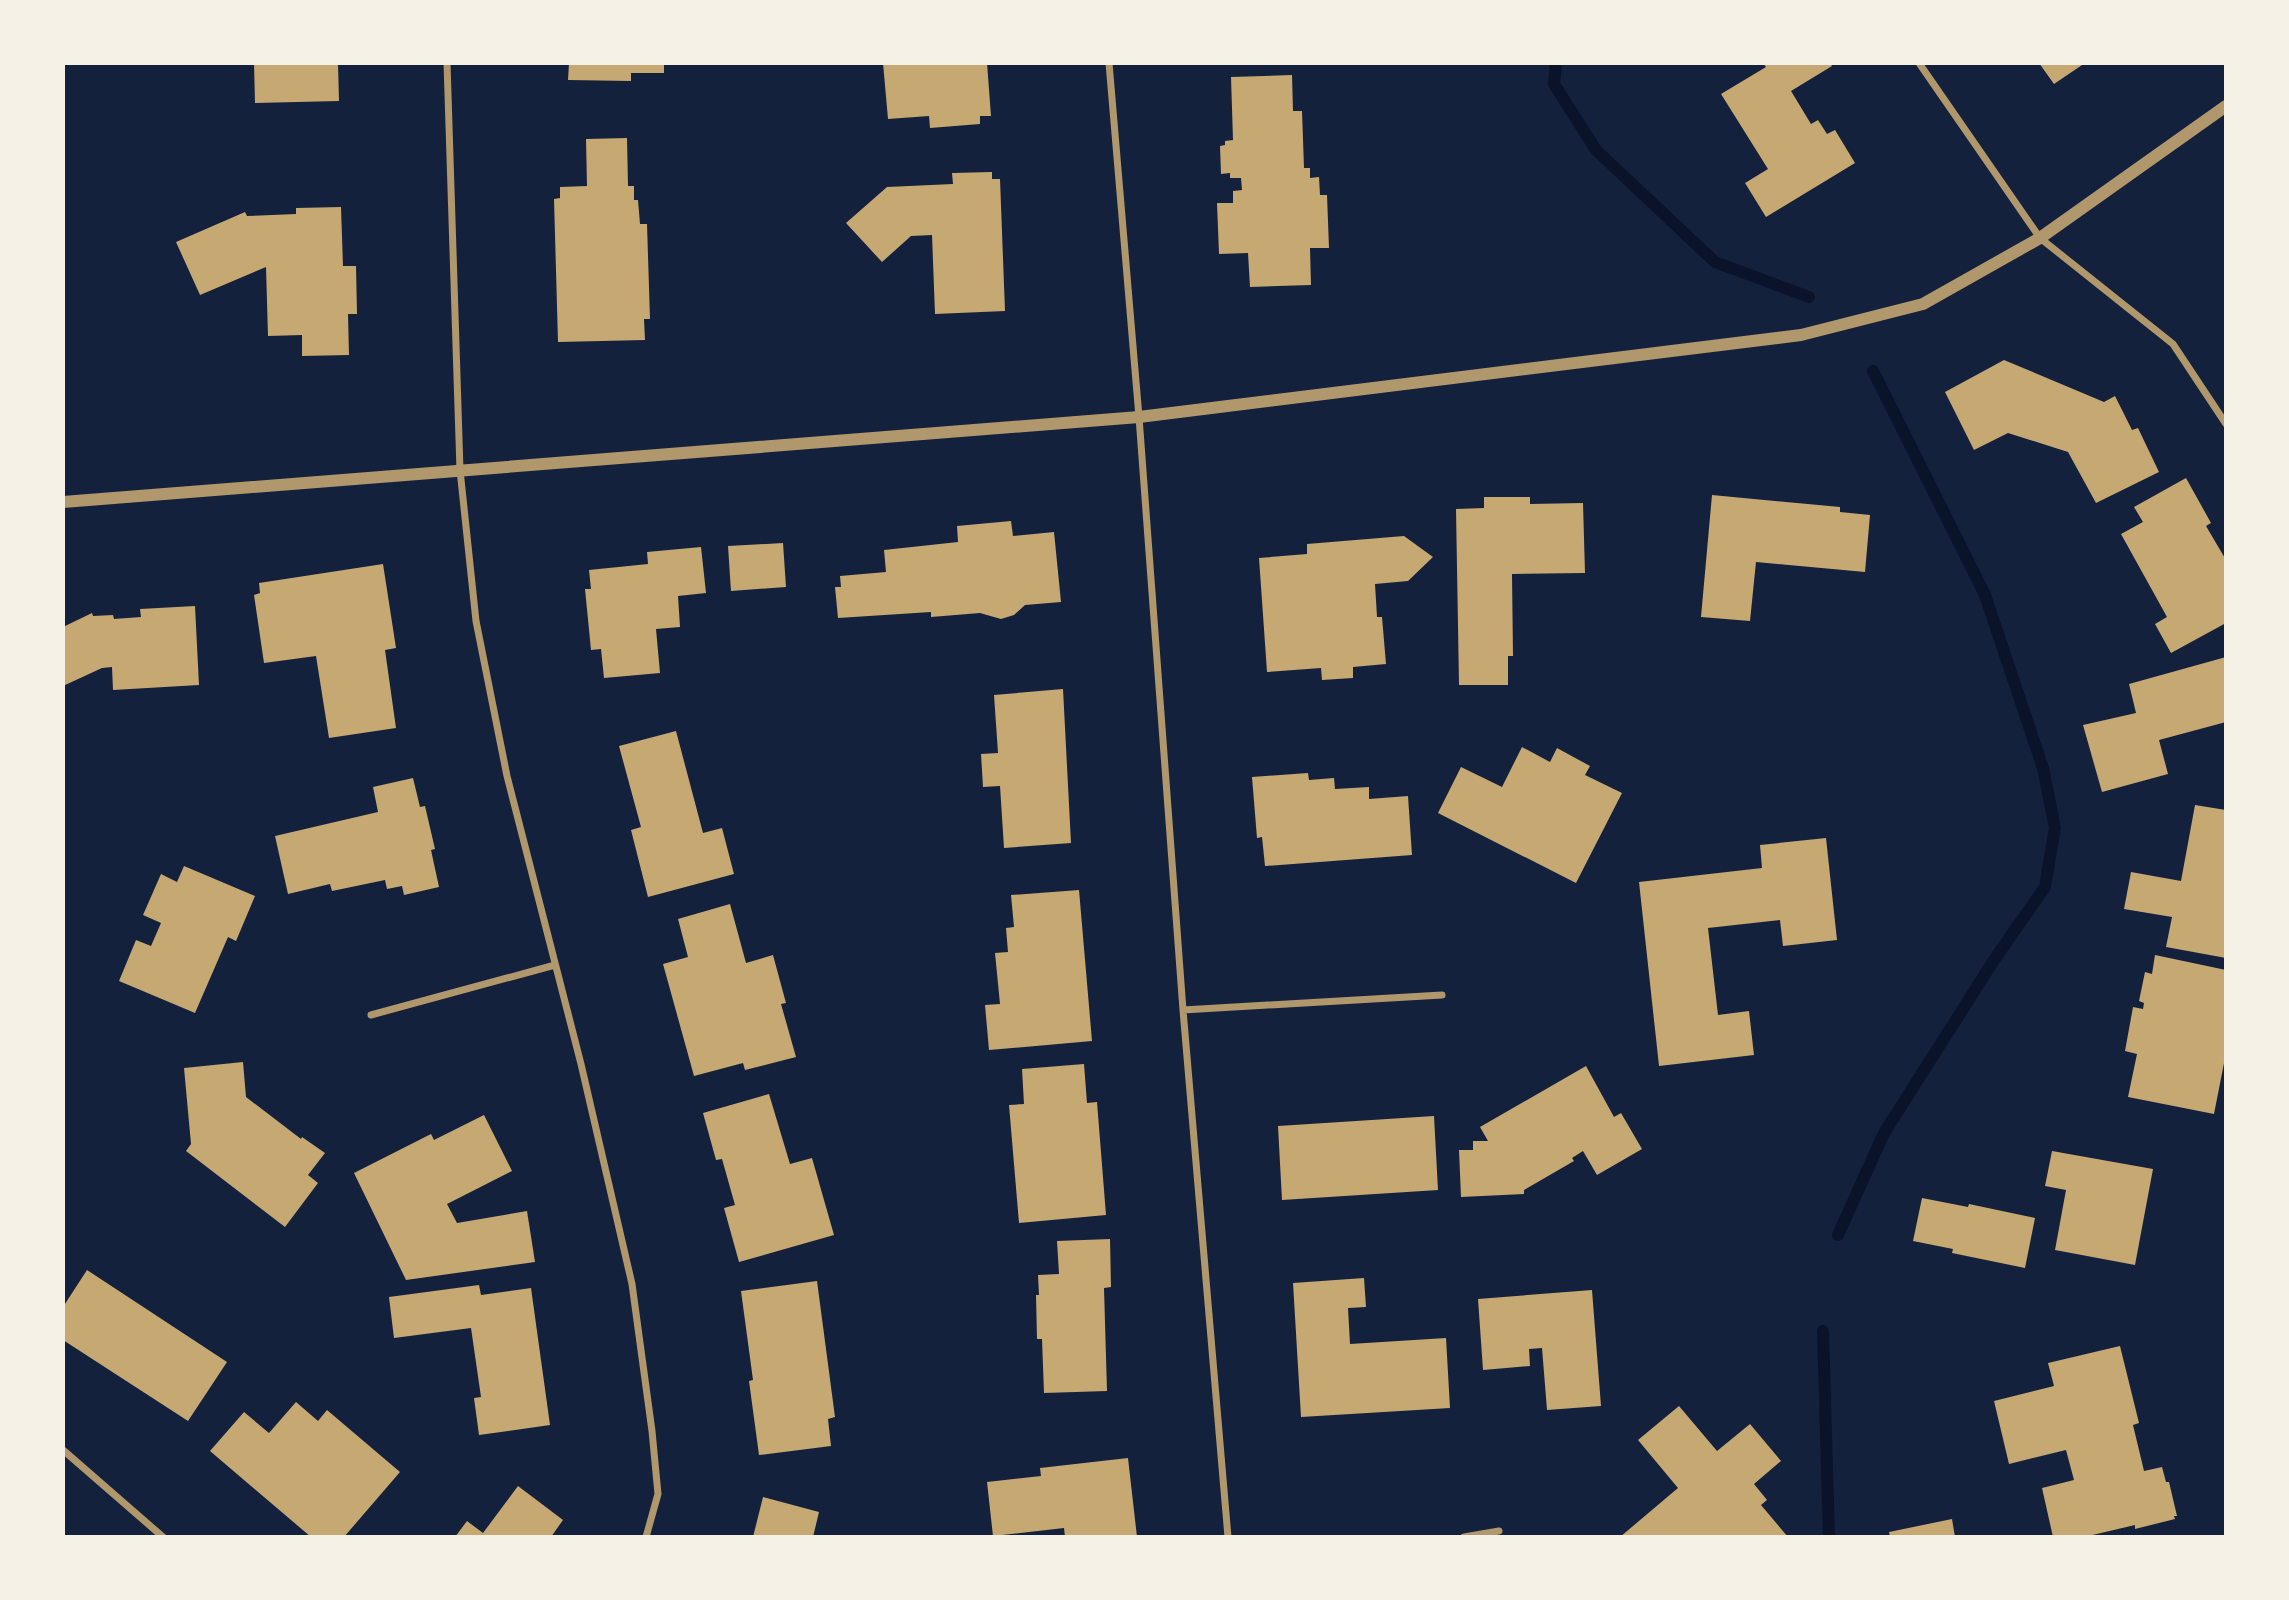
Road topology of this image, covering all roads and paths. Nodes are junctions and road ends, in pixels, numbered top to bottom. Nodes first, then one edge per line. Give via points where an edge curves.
1 (447, 63) edge
2 (1110, 63) edge
3 (1919, 63) edge
4 (2226, 106) edge
5 (2039, 238) junction
6 (1139, 417) junction
7 (2226, 424) edge
8 (460, 470) junction
9 (63, 502) edge
10 (555, 965) junction
11 (1442, 996) dead end
12 (1183, 1010) junction
13 (371, 1015) dead end
14 (63, 1450) edge
15 (1499, 1531) dead end
16 (163, 1537) edge
17 (646, 1537) edge
18 (1228, 1537) edge
19 (1464, 1537) edge

1 - 8 street
2 - 6 street
3 - 5 street
4 - 5 street
5 - 6 street via 1923,304 1801,335
5 - 7 street via 2173,344
6 - 8 street
6 - 12 street
8 - 9 street
8 - 10 street via 478,634 507,776
10 - 13 street
10 - 17 street via 632,1284 658,1494
11 - 12 street
12 - 18 street
14 - 16 street
15 - 19 street

